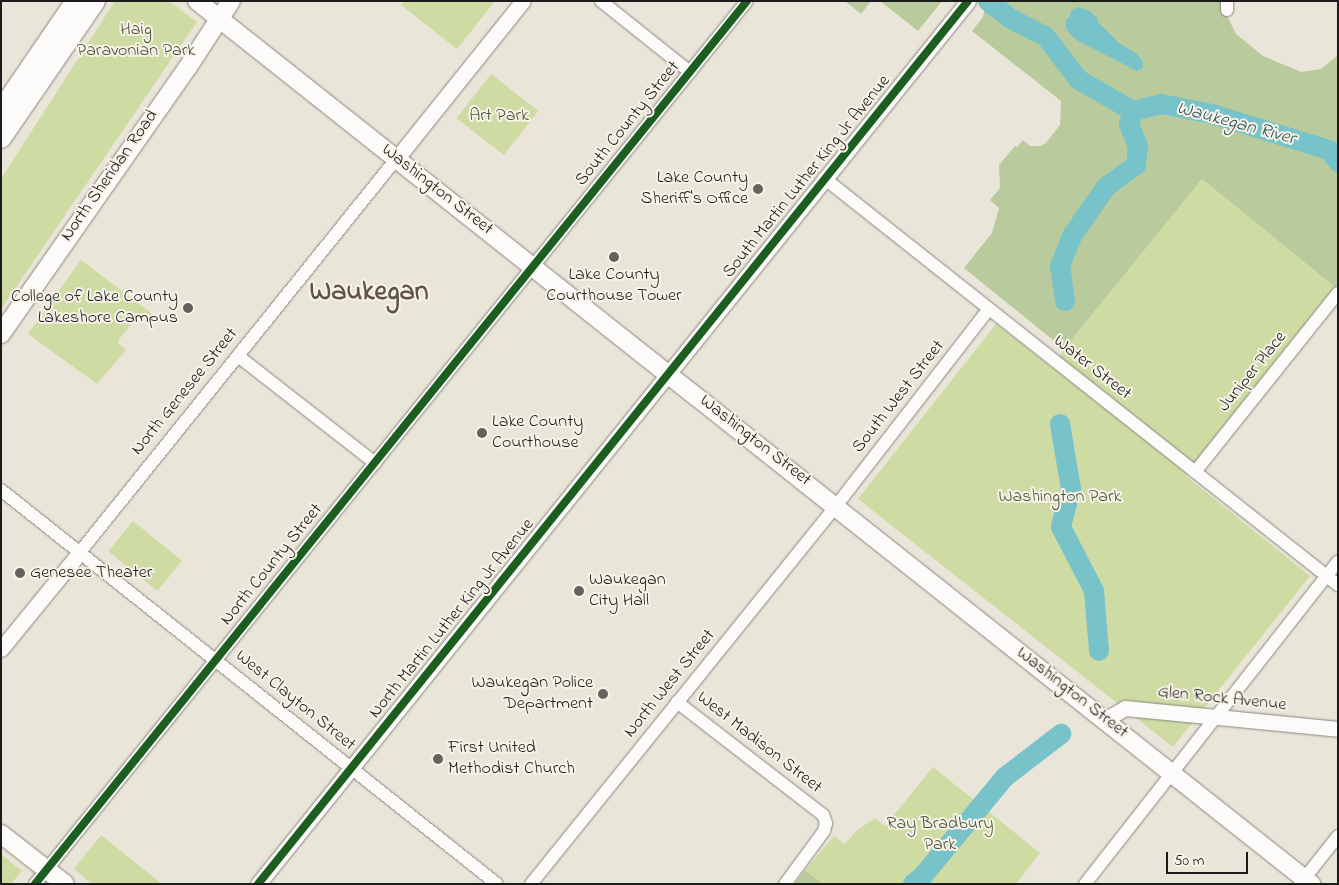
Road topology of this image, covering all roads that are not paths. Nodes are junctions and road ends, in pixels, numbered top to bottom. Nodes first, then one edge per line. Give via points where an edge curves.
1 (76, 1) edge
2 (94, 1) edge
3 (197, 1) edge
4 (231, 1) edge
5 (523, 1) edge
6 (601, 1) edge
7 (746, 1) edge
8 (968, 1) edge
9 (219, 19) junction
10 (690, 72) junction
11 (1, 111) edge
12 (1, 138) edge
13 (397, 158) junction
14 (824, 178) junction
15 (532, 266) junction
16 (1338, 293) edge
17 (989, 309) junction
18 (1, 334) edge
19 (238, 356) junction
20 (669, 373) junction
21 (374, 463) junction
22 (1195, 472) junction
23 (1, 490) edge
24 (836, 506) junction
25 (80, 552) junction
26 (1338, 561) edge
27 (1326, 576) junction
28 (1338, 585) edge
29 (1, 650) edge
30 (216, 659) junction
31 (678, 702) junction
32 (1216, 716) junction
33 (1106, 719) junction
34 (1338, 730) edge
35 (352, 768) junction
36 (1172, 773) junction
37 (1, 834) edge
38 (1338, 836) edge
39 (47, 869) junction
40 (1305, 882) edge
41 (35, 884) edge
42 (65, 884) edge
43 (258, 884) edge
44 (496, 884) edge
45 (531, 884) edge
46 (785, 884) edge
47 (1085, 884) edge

1 - 11 highway
2 - 12 highway
3 - 9 main road, Washington Street
4 - 9 main road, North Sheridan Road
5 - 13 street
6 - 10 street
7 - 10 street, South County Street
8 - 14 street, South Martin Luther King Jr Avenue
9 - 13 main road, Washington Street
9 - 18 main road, North Sheridan Road
10 - 15 street, South County Street
13 - 15 main road, Washington Street
13 - 19 street, North Genesee Street
14 - 17 street, Water Street
14 - 20 street, South Martin Luther King Jr Avenue
15 - 20 main road, Washington Street
15 - 21 street, North County Street
16 - 22 street, Juniper Place
17 - 22 street, Water Street
17 - 24 street, South West Street
19 - 21 street
19 - 25 street, North Genesee Street
20 - 24 main road, Washington Street
20 - 35 street, North Martin Luther King Jr Avenue
21 - 30 street, North County Street
22 - 27 street, Water Street
23 - 25 street, West Clayton Street
24 - 31 street, North West Street
24 - 33 main road, Washington Street
25 - 29 street, North Genesee Street
25 - 30 street, West Clayton Street
26 - 27 street
27 - 28 street, Water Street
27 - 32 street
30 - 35 street, West Clayton Street
30 - 39 street, North County Street
31 - 45 street, North West Street
31 - 46 street, West Madison Street via 823,815 824,831
32 - 33 street, Glen Rock Avenue via 1125,708
32 - 34 street, Glen Rock Avenue
32 - 36 street
33 - 36 main road, Washington Street
35 - 43 street, North Martin Luther King Jr Avenue
35 - 44 street, West Clayton Street
36 - 40 main road, Washington Street
36 - 47 street
37 - 39 main road
38 - 40 street
39 - 41 street, North County Street
39 - 42 main road

